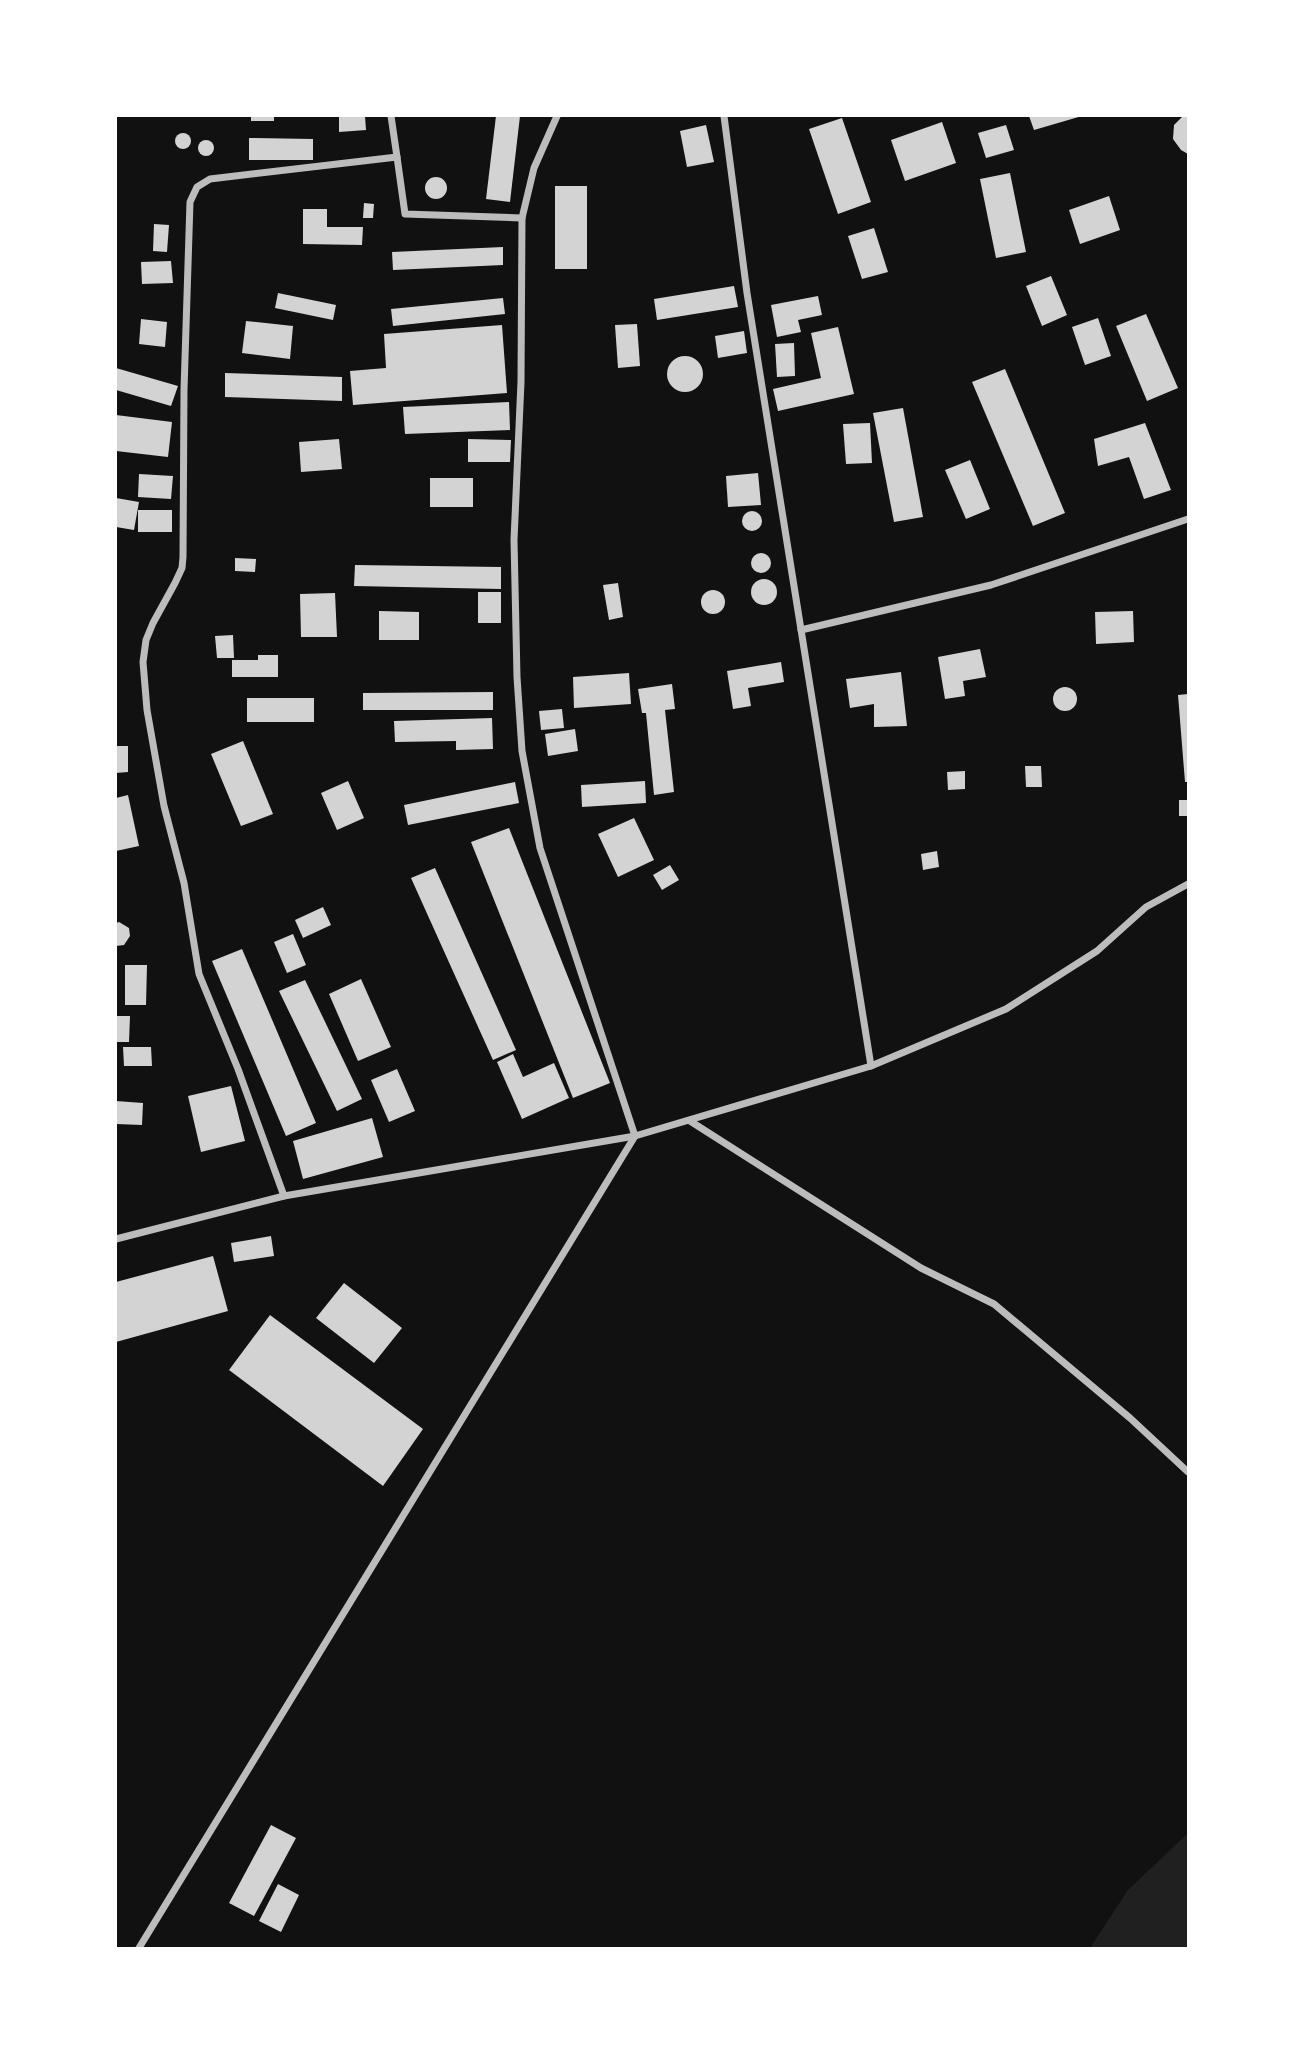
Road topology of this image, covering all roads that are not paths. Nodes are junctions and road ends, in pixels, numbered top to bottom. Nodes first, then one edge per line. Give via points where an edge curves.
1 (391, 116) edge
2 (557, 116) edge
3 (724, 116) edge
4 (397, 157) junction
5 (522, 218) junction
6 (1188, 519) edge
7 (801, 630) junction
8 (1188, 884) edge
9 (871, 1066) junction
10 (690, 1121) junction
11 (635, 1136) junction
12 (284, 1196) junction
13 (116, 1239) edge
14 (1188, 1472) edge
15 (139, 1948) edge

1 - 4 street
2 - 5 street via 534,168
3 - 7 street
4 - 5 street via 405,214
4 - 12 street via 210,179 197,187 190,202 183,558 146,640 147,710 199,974
5 - 11 street via 514,540 522,751 540,848
6 - 7 street via 991,585
7 - 9 street
8 - 9 street via 1146,907 1097,951 1006,1009
9 - 10 street
10 - 11 street
10 - 14 street via 920,1268 994,1304
11 - 12 street
11 - 15 street
12 - 13 street

